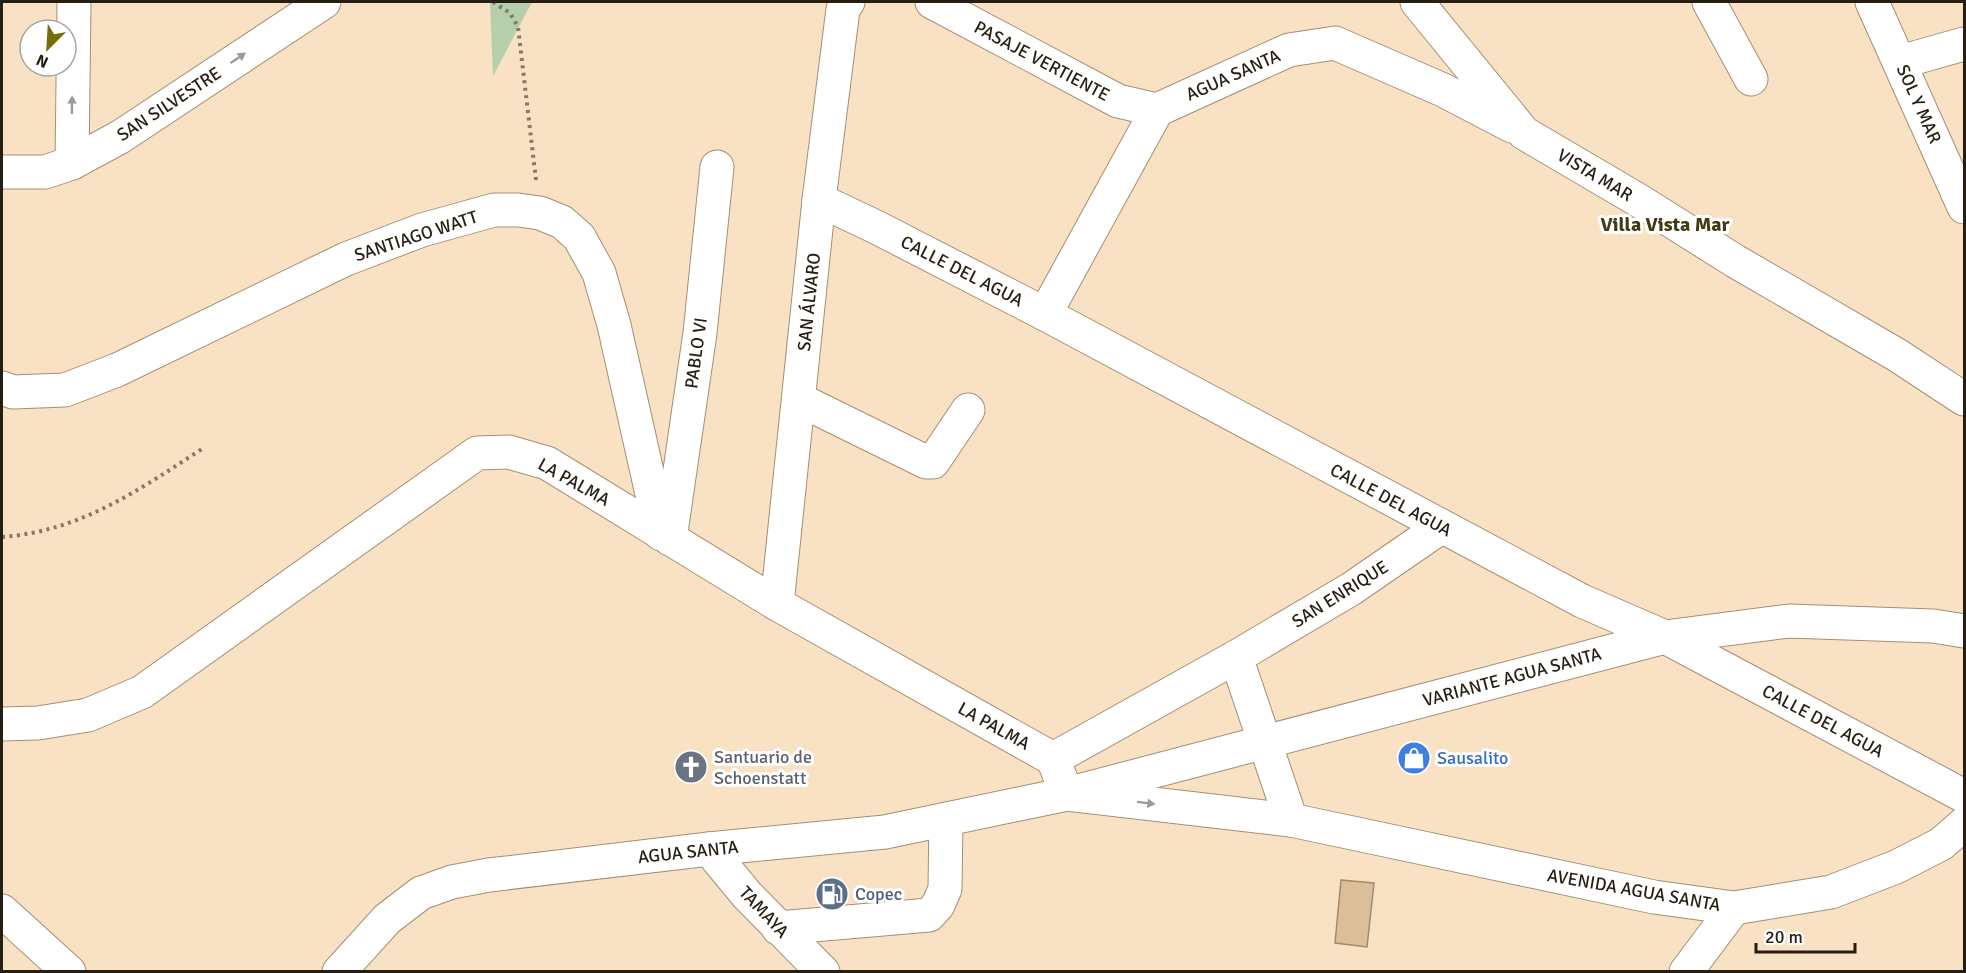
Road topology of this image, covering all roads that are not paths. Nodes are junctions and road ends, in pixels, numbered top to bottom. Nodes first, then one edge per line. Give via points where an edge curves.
1 (74, 2) edge
2 (324, 2) edge
3 (848, 2) edge
4 (932, 2) edge
5 (1417, 2) edge
6 (1709, 2) edge
7 (1872, 2) edge
8 (1965, 44) edge
9 (1900, 62) junction
10 (1750, 79) dead end
11 (1157, 110) junction
12 (1524, 133) junction
13 (72, 163) junction
14 (717, 167) dead end
15 (2, 172) edge
16 (819, 200) junction
17 (1965, 207) edge
18 (1045, 314) junction
19 (2, 388) edge
20 (1965, 399) edge
21 (800, 400) junction
22 (968, 410) dead end
23 (1442, 528) junction
24 (665, 537) junction
25 (777, 604) junction
26 (1965, 631) edge
27 (1665, 637) junction
28 (1236, 657) junction
29 (2, 724) edge
30 (1266, 742) junction
31 (1053, 759) junction
32 (1067, 794) junction
33 (1965, 796) edge
34 (946, 819) junction
35 (1291, 820) junction
36 (1965, 825) edge
37 (709, 849) junction
38 (1734, 908) junction
39 (2, 911) edge
40 (778, 928) junction
41 (69, 972) edge
42 (339, 972) edge
43 (823, 972) edge
44 (1686, 972) edge

13 -> 1 street
13 -> 2 street, SAN SILVESTRE via 120,137
3 - 16 street, SAN ÁLVARO via 843,9
4 - 11 street, PASAJE VERTIENTE via 1118,101
5 - 12 street, VISTA MAR
6 - 10 street
7 - 9 street, SOL Y MAR
8 - 9 street
9 - 17 street, SOL Y MAR
11 - 12 street, AGUA SANTA via 1289,50 1335,44 1443,90
11 - 18 street
12 - 20 street, VISTA MAR
13 - 15 street, SAN SILVESTRE via 45,172
14 - 24 street, PABLO VI via 700,333
16 - 18 street, CALLE DEL AGUA
16 - 21 street, SAN ÁLVARO
18 - 23 street, CALLE DEL AGUA
19 - 24 street, SANTIAGO WATT via 13,392 65,390 117,370 346,259 422,230 494,210 540,213 562,222 579,237 599,273
21 - 22 street via 927,462 933,462
21 - 25 street, SAN ÁLVARO
23 - 27 street, CALLE DEL AGUA via 1582,601
23 - 28 street, SAN ENRIQUE via 1351,590
24 - 25 street, LA PALMA
24 - 29 street, LA PALMA via 547,463 508,452 477,453 142,692 88,715
25 - 31 street, LA PALMA
26 - 27 street, VARIANTE AGUA SANTA via 1933,626 1789,621
27 - 30 street, VARIANTE AGUA SANTA
27 - 33 street, CALLE DEL AGUA
28 - 30 street
28 - 31 street, SAN ENRIQUE
30 - 32 street, VARIANTE AGUA SANTA
30 - 35 street
31 - 32 street
32 - 34 street, AGUA SANTA
32 -> 35 street, AVENIDA AGUA SANTA
34 - 37 street, AGUA SANTA via 885,832
34 - 40 street via 945,890 929,915
35 - 38 street, AVENIDA AGUA SANTA via 1654,897
36 - 38 street, AVENIDA AGUA SANTA via 1941,844 1896,867 1831,892
37 - 40 street, TAMAYA
37 - 42 street, AGUA SANTA via 489,875 421,892 387,919
38 - 44 street
39 - 41 street
40 - 43 street, TAMAYA

